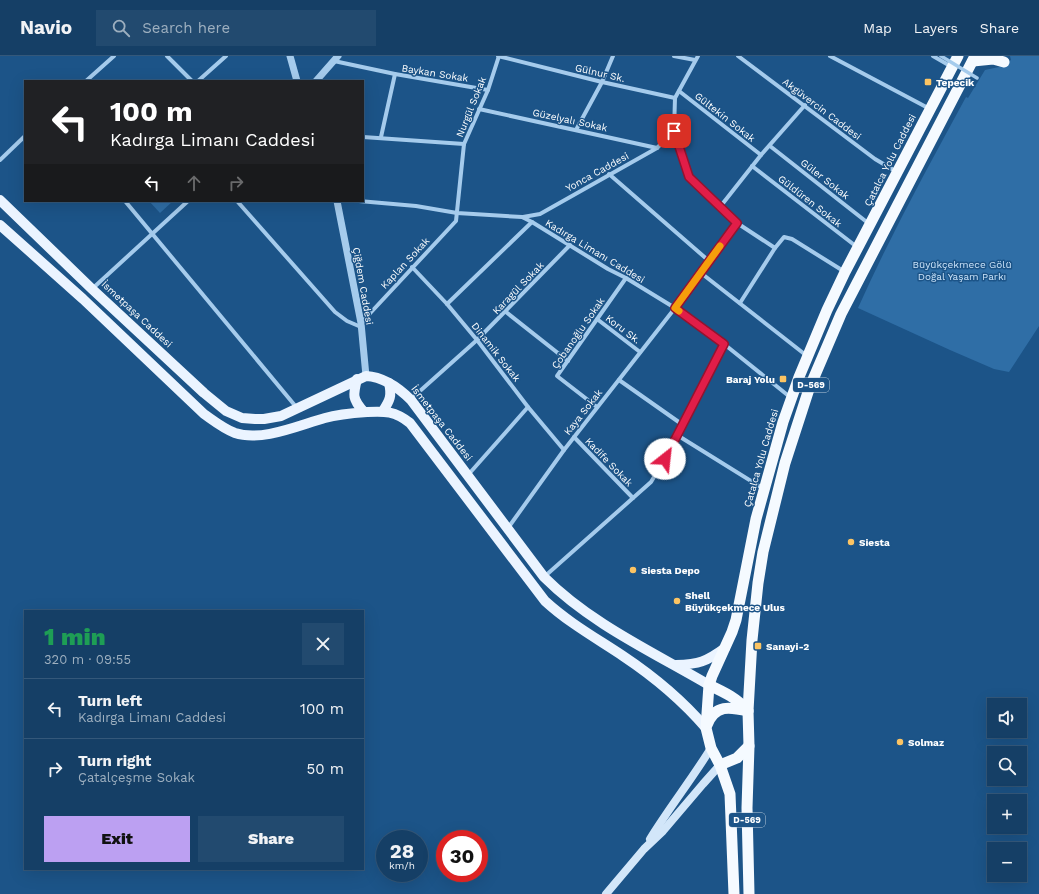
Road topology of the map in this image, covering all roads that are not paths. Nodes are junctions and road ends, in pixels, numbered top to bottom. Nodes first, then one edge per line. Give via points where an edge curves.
1 (114, 56) edge
2 (167, 56) edge
3 (226, 56) edge
4 (290, 56) edge
5 (498, 56) edge
6 (612, 56) edge
7 (674, 56) edge
8 (738, 56) edge
9 (830, 56) edge
10 (934, 56) edge
11 (940, 56) edge
12 (958, 56) edge
13 (1002, 56) edge
14 (681, 57) edge
15 (336, 58) edge
16 (697, 58) edge
17 (974, 58) edge
18 (952, 67) junction
19 (395, 74) junction
20 (977, 78) dead end
21 (87, 80) edge
22 (191, 80) edge
23 (199, 80) edge
24 (297, 80) edge
25 (317, 80) edge
26 (602, 82) junction
27 (488, 90) junction
28 (679, 91) junction
29 (675, 98) junction
30 (805, 105) junction
31 (479, 109) junction
32 (930, 109) junction
33 (576, 130) junction
34 (674, 131) junction
35 (24, 137) edge
36 (364, 137) edge
37 (381, 138) junction
38 (464, 144) junction
39 (770, 146) junction
40 (657, 148) junction
41 (761, 155) junction
42 (0, 160) edge
43 (752, 166) junction
44 (898, 172) junction
45 (609, 174) junction
46 (0, 200) edge
47 (364, 201) edge
48 (126, 202) edge
49 (187, 202) edge
50 (238, 202) edge
51 (337, 202) edge
52 (720, 208) junction
53 (457, 213) junction
54 (522, 217) junction
55 (532, 222) junction
56 (737, 223) junction
57 (0, 225) edge
58 (870, 225) junction
59 (152, 233) junction
60 (570, 245) junction
61 (775, 248) junction
62 (858, 248) junction
63 (709, 261) junction
64 (71, 267) junction
65 (412, 267) junction
66 (845, 272) junction
67 (701, 273) junction
68 (626, 278) junction
69 (60, 279) junction
70 (92, 289) junction
71 (740, 302) junction
72 (447, 304) junction
73 (675, 308) junction
74 (506, 312) junction
75 (597, 319) junction
76 (361, 325) junction
77 (477, 340) junction
78 (724, 344) junction
79 (640, 352) junction
80 (807, 356) junction
81 (568, 361) junction
82 (182, 371) junction
83 (361, 377) junction
84 (619, 380) junction
85 (171, 382) junction
86 (389, 383) junction
87 (791, 398) junction
88 (411, 400) junction
89 (528, 407) junction
90 (597, 407) junction
91 (297, 409) junction
92 (383, 411) junction
93 (364, 412) junction
94 (682, 425) junction
95 (677, 435) junction
96 (574, 437) junction
97 (564, 450) junction
98 (467, 475) junction
99 (764, 489) junction
100 (633, 498) junction
101 (511, 532) junction
102 (502, 545) junction
103 (544, 577) junction
104 (631, 641) junction
105 (725, 648) junction
106 (622, 655) junction
107 (676, 665) junction
108 (709, 685) junction
109 (748, 711) junction
110 (706, 728) junction
111 (749, 746) junction
112 (711, 748) junction
113 (720, 765) junction
114 (644, 849) junction
115 (606, 894) edge
116 (734, 894) edge
117 (749, 894) edge

1 - 21 street
2 - 22 street
3 - 23 street
4 - 24 street
5 - 26 street, Gülnur Sk.
5 - 27 street, Nurgül Sokak
6 - 26 street
7 - 14 street
8 - 30 street, Akgüvercin Caddesi
9 - 32 street
10 - 18 street
11 - 20 street, bridge
12 - 18 highway, Çatalca Yolu Caddesi / D-569
13 - 17 highway via 1004,62
14 - 16 street
15 - 19 street, Baykan Sokak
15 - 25 street
16 - 28 street
17 - 109 highway, D-569 via 841,314 801,412 785,463 763,552 752,640
18 - 32 highway, Çatalca Yolu Caddesi / D-569
19 - 27 street, Baykan Sokak
19 - 37 street
26 - 29 street, Gülnur Sk.
26 - 33 street
27 - 31 street, Nurgül Sokak
28 - 29 street
28 - 41 street, Gültekin Sokak
29 - 34 street
30 - 39 street
30 - 44 street, Akgüvercin Caddesi via 875,159
31 - 33 street, Güzelyalı Sokak
31 - 38 street, Nurgül Sokak
32 - 44 highway, Çatalca Yolu Caddesi / D-569
33 - 40 street, Güzelyalı Sokak
34 - 40 street, Yonca Caddesi
34 - 52 street via 689,177
35 - 42 street
36 - 37 street
37 - 38 street
38 - 53 street, Nurgül Sokak
39 - 41 street
39 - 58 street, Güler Sokak
40 - 45 street, Yonca Caddesi
41 - 43 street
43 - 52 street
43 - 62 street, Güldüren Sokak
44 - 58 highway, Çatalca Yolu Caddesi / D-569
45 - 54 street, Yonca Caddesi via 540,214
45 - 63 street
46 - 64 main road, İsmetpaşa Caddesi
47 - 53 street, Kadırga Limanı Caddesi
48 - 59 street
49 - 59 street
50 - 76 street via 335,312 348,321
51 - 76 street, Çiğdem Caddesi
52 - 56 street
53 - 54 street, Kadırga Limanı Caddesi
53 - 65 street, Kaplan Sokak via 456,220
54 - 55 street, Kadırga Limanı Caddesi
55 - 60 street, Kadırga Limanı Caddesi
55 - 72 street
56 - 61 street
56 - 63 street, Kaya Sokak
57 - 69 main road
58 - 62 highway, Çatalca Yolu Caddesi / D-569
59 - 70 street
59 - 91 street
60 - 68 street, Kadırga Limanı Caddesi
60 - 74 street, Karagül Sokak
61 - 66 street via 784,237 792,239
61 - 71 street
62 - 66 highway, Çatalca Yolu Caddesi / D-569
63 - 67 street, Kaya Sokak
64 - 69 main road
64 - 70 main road, İsmetpaşa Caddesi
65 - 72 street, Dinamik Sokak
65 - 76 street, Kaplan Sokak
66 - 80 highway, Çatalca Yolu Caddesi / D-569
67 - 71 street
67 - 73 street, Kaya Sokak
68 - 73 street, Kadırga Limanı Caddesi
68 - 75 street, Çobanoğlu Sokak
69 - 85 main road
70 - 82 main road, İsmetpaşa Caddesi
71 - 80 street
72 - 77 street, Dinamik Sokak
73 - 78 street, Kadırga Limanı Caddesi
73 - 79 street, Kaya Sokak
74 - 77 street, Karagül Sokak
74 - 81 street
75 - 79 street, Koru Sk.
75 - 81 street, Çobanoğlu Sokak
76 - 83 street, Çiğdem Caddesi
77 - 88 street, Karagül Sokak
77 - 89 street, Dinamik Sokak
78 - 87 street, Kadırga Limanı Caddesi
78 - 94 street
79 - 84 street, Kaya Sokak
80 - 87 highway, Çatalca Yolu Caddesi / D-569
81 - 90 street, Çobanoğlu Sokak via 557,376
82 - 85 main road
82 - 91 main road, İsmetpaşa Caddesi via 226,411 242,418 264,420
83 - 86 main road, İsmetpaşa Caddesi via 376,377
83 - 91 main road, İsmetpaşa Caddesi
83 - 93 main road via 354,392 354,399
84 - 90 street, Kaya Sokak
84 - 94 street
85 - 93 main road via 204,414 237,434 273,434 338,415
86 - 88 main road, İsmetpaşa Caddesi
86 - 92 main road via 391,393
87 - 99 highway, Çatalca Yolu Caddesi / D-569
88 - 98 main road, İsmetpaşa Caddesi
89 - 97 street, Dinamik Sokak
89 - 98 street
90 - 96 street, Kaya Sokak
92 - 93 main road
92 - 102 main road via 395,413 410,423
94 - 95 street
95 - 99 street
95 - 100 street via 651,482
96 - 97 street, Kaya Sokak
96 - 100 street, Kadife Sokak
97 - 101 street, Kaya Sokak
98 - 101 main road, İsmetpaşa Caddesi
99 - 105 highway, Çatalca Yolu Caddesi / D-569 via 740,606
100 - 103 street
101 - 102 main road
101 - 103 main road, İsmetpaşa Caddesi
102 - 106 main road via 545,601 564,618
103 - 104 main road, İsmetpaşa Caddesi via 571,601
104 - 106 main road
104 - 107 main road, İsmetpaşa Caddesi
105 - 107 main road via 705,662
105 - 108 highway, Çatalca Yolu Caddesi / D-569
106 - 110 main road via 672,693
107 - 108 main road, İsmetpaşa Caddesi
108 - 109 highway via 740,702
108 - 110 highway, Çatalca Yolu Caddesi / D-569
109 - 110 highway via 723,708 715,712
109 - 111 highway, D-569
110 - 112 highway, Çatalca Yolu Caddesi / D-569
111 - 113 highway via 737,758
111 - 117 highway, D-569
112 - 113 highway, Çatalca Yolu Caddesi / D-569
112 - 114 main road
113 - 114 main road via 663,831
113 - 116 highway, Çatalca Yolu Caddesi / D-569 via 730,794
114 - 115 main road

